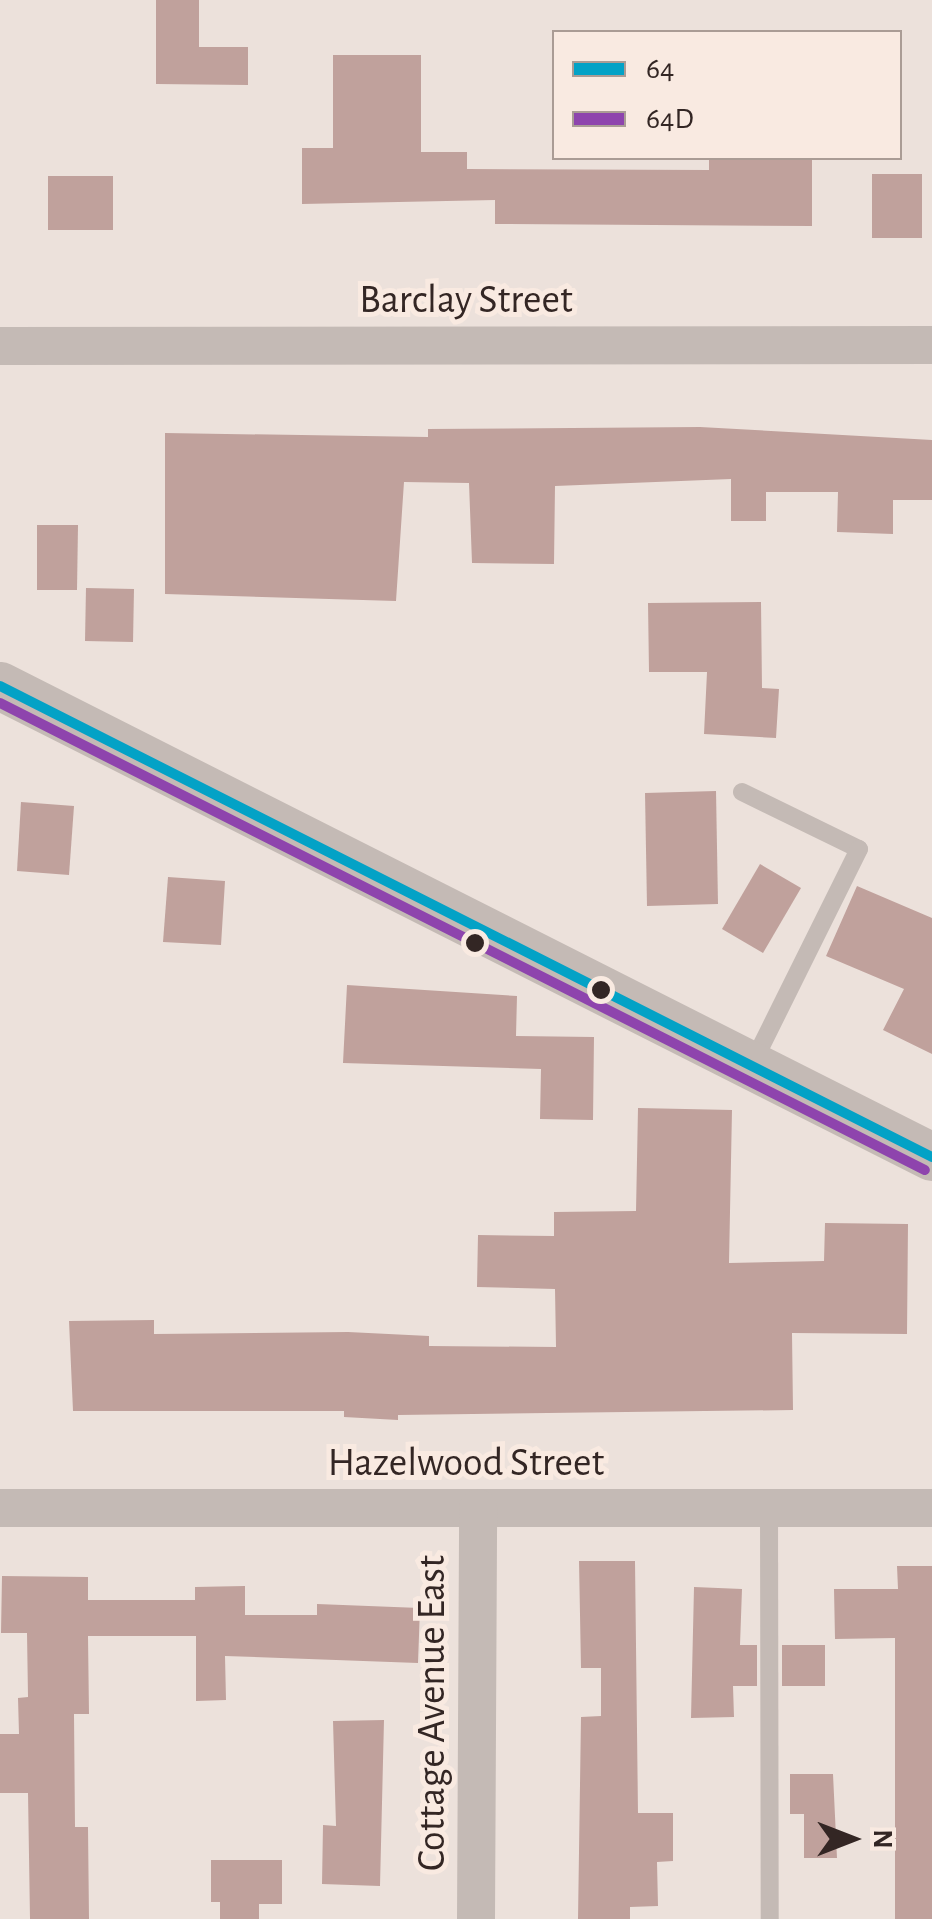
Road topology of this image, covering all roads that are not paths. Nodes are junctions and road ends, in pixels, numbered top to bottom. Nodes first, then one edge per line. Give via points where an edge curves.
1 (932, 345) edge
2 (0, 346) edge
3 (0, 686) edge
4 (742, 792) dead end
5 (752, 1064) junction
6 (932, 1157) edge
7 (0, 1508) edge
8 (478, 1508) junction
9 (768, 1508) junction
10 (932, 1508) edge
11 (476, 1919) edge
12 (770, 1919) edge

1 - 2 street, Barclay Street
3 - 5 street
4 - 5 lane via 859,848
5 - 6 street
7 - 8 street, Hazelwood Street
8 - 9 street, Hazelwood Street
8 - 11 street, Cottage Avenue East
9 - 10 street, Hazelwood Street
9 - 12 lane

